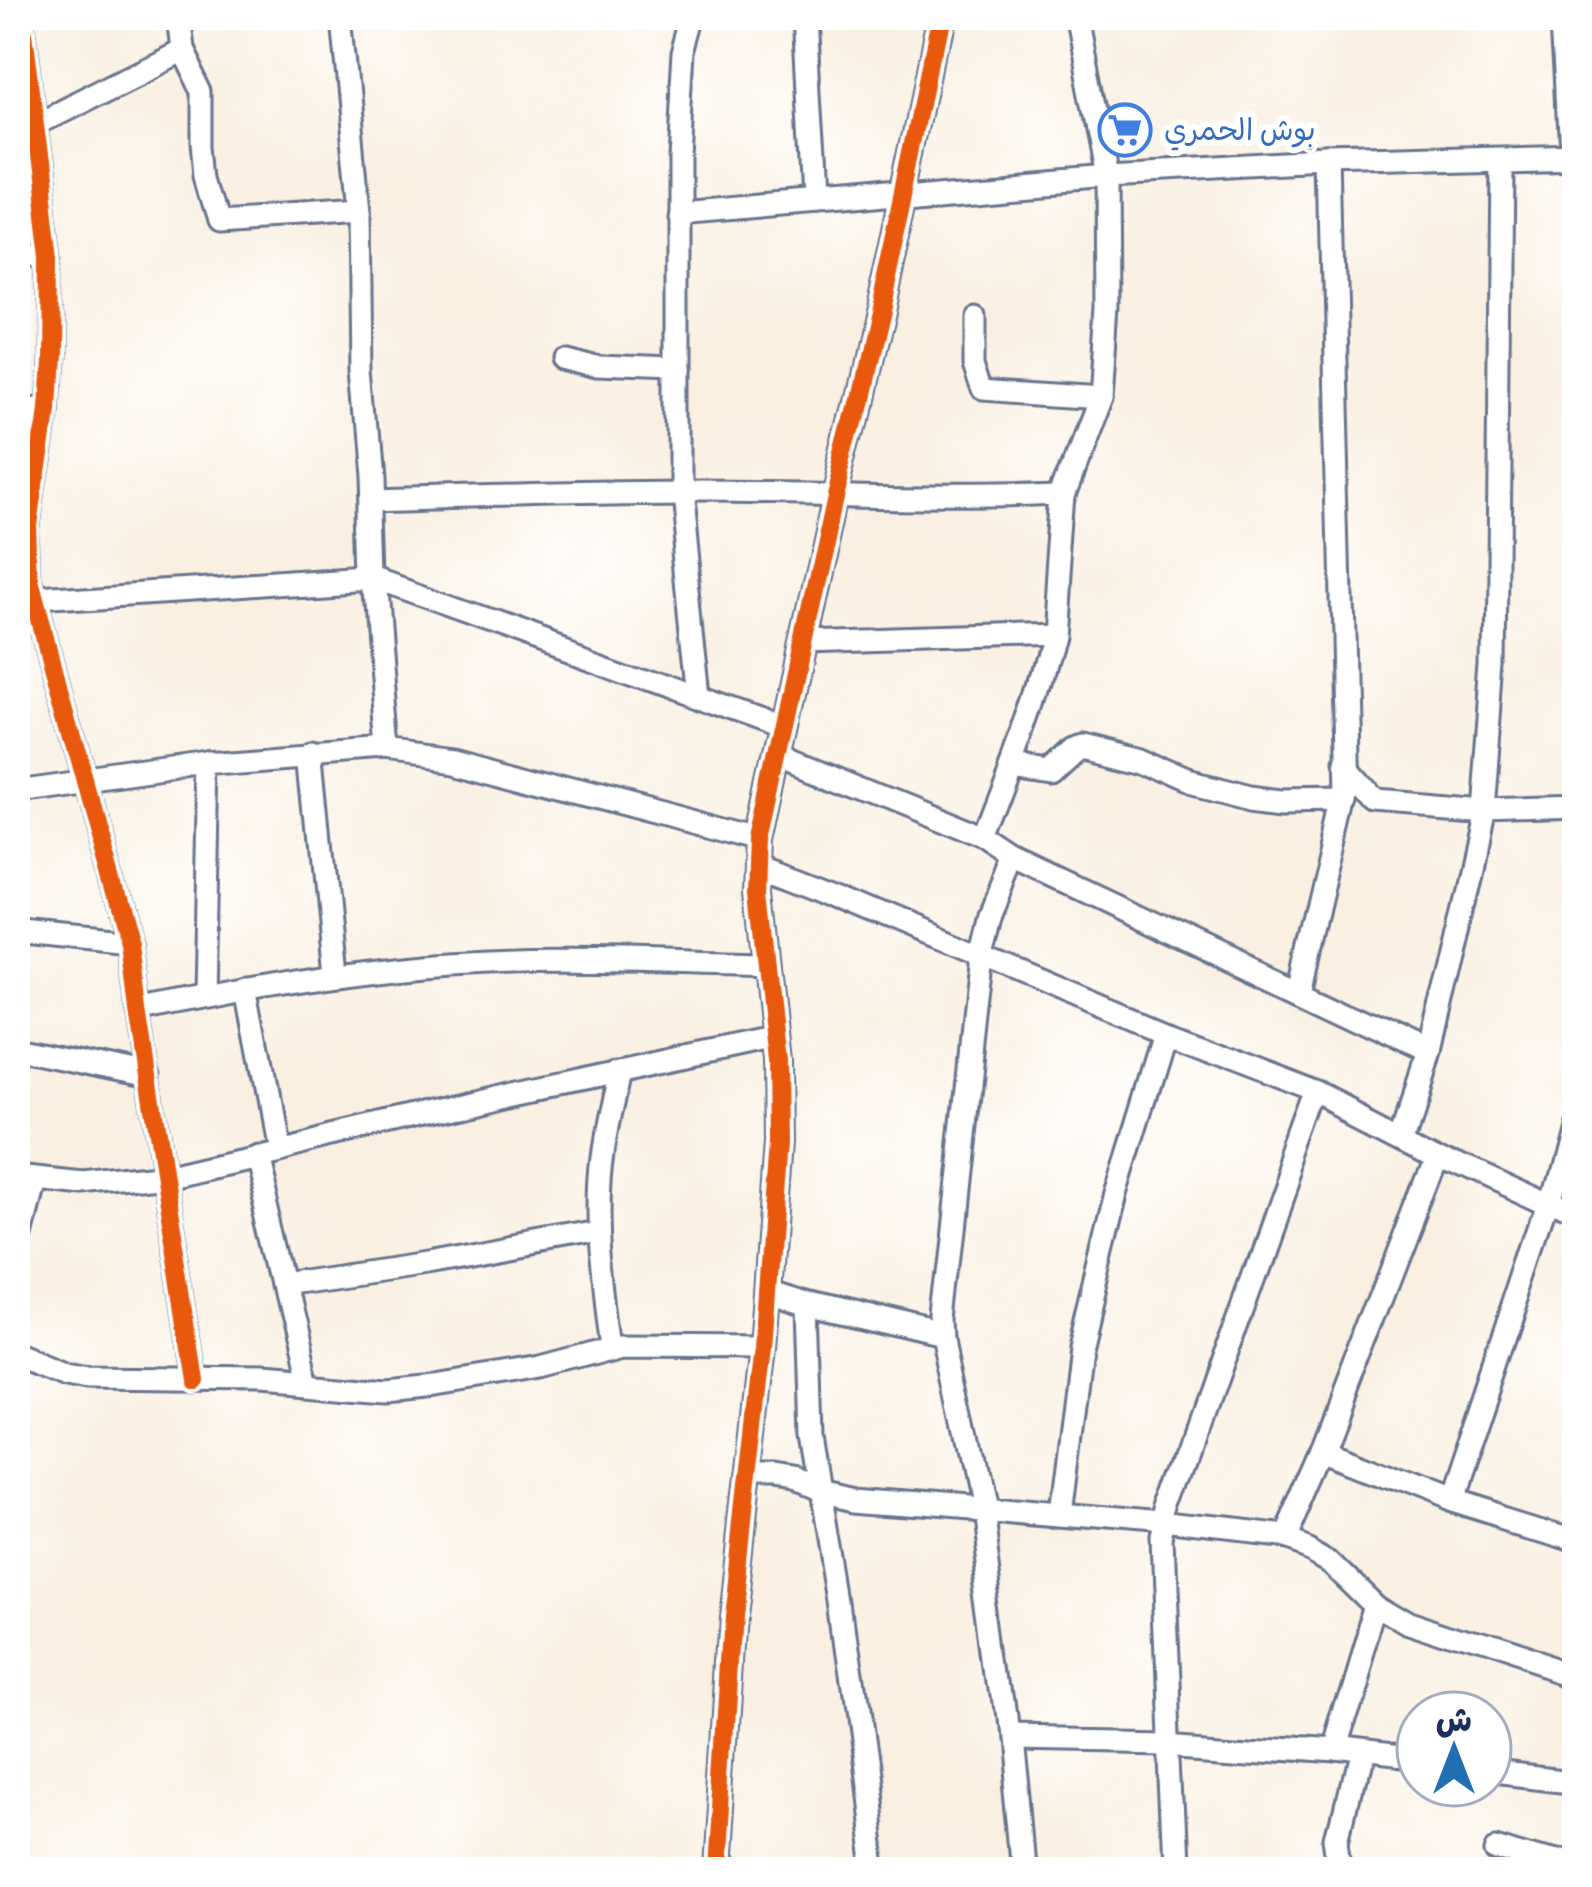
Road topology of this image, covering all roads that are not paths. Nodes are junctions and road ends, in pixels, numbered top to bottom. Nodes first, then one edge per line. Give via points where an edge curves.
1 (22, 15) edge
2 (178, 15) edge
3 (340, 15) edge
4 (694, 15) edge
5 (805, 15) edge
6 (941, 15) edge
7 (1075, 15) edge
8 (1564, 15) edge
9 (182, 49) junction
10 (25, 125) edge
11 (1574, 157) edge
12 (1500, 160) junction
13 (1329, 164) junction
14 (1106, 176) junction
15 (904, 193) junction
16 (814, 202) junction
17 (359, 211) junction
18 (677, 213) junction
19 (15, 254) edge
20 (51, 256) junction
21 (975, 316) dead end
22 (560, 358) dead end
23 (678, 370) junction
24 (1101, 396) junction
25 (47, 410) junction
26 (15, 411) edge
27 (678, 492) junction
28 (1064, 493) junction
29 (835, 494) junction
30 (372, 499) junction
31 (23, 565) edge
32 (373, 579) junction
33 (38, 601) junction
34 (1054, 635) junction
35 (803, 643) junction
36 (699, 696) junction
37 (785, 727) junction
38 (387, 748) junction
39 (313, 753) junction
40 (779, 755) junction
41 (209, 763) junction
42 (1014, 764) junction
43 (1343, 766) junction
44 (86, 781) junction
45 (15, 790) edge
46 (1344, 800) junction
47 (1577, 808) edge
48 (1484, 812) junction
49 (985, 839) junction
50 (759, 852) junction
51 (1016, 859) junction
52 (15, 931) edge
53 (130, 943) junction
54 (981, 958) junction
55 (767, 965) junction
56 (334, 974) junction
57 (245, 990) junction
58 (1299, 991) junction
59 (204, 998) junction
60 (138, 1012) junction
61 (1166, 1034) junction
62 (774, 1037) junction
63 (15, 1048) edge
64 (1428, 1054) junction
65 (619, 1070) junction
66 (149, 1075) junction
67 (1318, 1093) junction
68 (1577, 1095) edge
69 (1400, 1134) junction
70 (264, 1150) junction
71 (1438, 1154) junction
72 (165, 1175) junction
73 (25, 1179) edge
74 (1548, 1205) junction
75 (1577, 1218) edge
76 (598, 1233) junction
77 (15, 1260) edge
78 (284, 1286) junction
79 (767, 1292) junction
80 (808, 1305) junction
81 (943, 1337) junction
82 (612, 1347) junction
83 (762, 1347) junction
84 (15, 1353) edge
85 (196, 1378) junction
86 (307, 1382) junction
87 (1323, 1452) junction
88 (746, 1478) junction
89 (819, 1491) junction
90 (1449, 1502) junction
91 (979, 1508) junction
92 (1059, 1515) junction
93 (1166, 1525) junction
94 (1285, 1539) junction
95 (1577, 1541) edge
96 (1376, 1604) junction
97 (1577, 1678) edge
98 (1009, 1737) junction
99 (1168, 1740) junction
100 (1330, 1752) junction
101 (1358, 1756) junction
102 (1394, 1760) edge
103 (1514, 1775) edge
104 (1577, 1783) edge
105 (1499, 1845) dead end
106 (1577, 1868) edge
107 (716, 1872) edge
108 (874, 1872) edge
109 (1022, 1872) edge
110 (1176, 1872) edge
111 (1341, 1872) edge

1 - 10 street
2 - 9 street
3 - 17 street
4 - 18 street via 682,71
5 - 16 street
6 - 15 street
7 - 14 street
8 - 11 street
9 - 10 street
9 - 17 street via 202,92 202,147 219,220
10 - 20 street
11 - 12 street
12 - 13 street
12 - 48 street via 1495,642
13 - 14 street
13 - 43 street
14 - 15 street
14 - 24 street
15 - 16 street
15 - 29 street
16 - 18 street
17 - 30 street
18 - 23 street
19 - 20 street
20 - 25 street
21 - 24 street via 984,388
22 - 23 street
23 - 27 street
24 - 28 street
25 - 26 street
25 - 31 street
27 - 29 street
27 - 30 street
27 - 36 street
28 - 29 street
28 - 34 street
29 - 35 street
30 - 32 street
31 - 33 street
32 - 33 street
32 - 36 street
32 - 38 street
33 - 44 street
34 - 35 street
34 - 42 street
35 - 37 street
36 - 37 street
37 - 40 street
38 - 39 street
38 - 50 street via 452,758
39 - 41 street
39 - 56 street
40 - 49 street
40 - 50 street
41 - 44 street
41 - 59 street
42 - 46 street via 1052,770 1083,744 1254,797
42 - 49 street
43 - 46 street
43 - 48 street via 1375,802
44 - 45 street
44 - 53 street
46 - 58 street
47 - 48 street
48 - 64 street
49 - 51 street
50 - 54 street
50 - 55 street
51 - 54 street
51 - 58 street
52 - 53 street
53 - 60 street
54 - 61 street
54 - 81 street
55 - 56 street via 510,961
55 - 62 street
56 - 57 street
57 - 59 street
57 - 70 street
58 - 64 street
59 - 60 street
60 - 66 street
61 - 67 street
61 - 92 street via 1080,1347
62 - 65 street
62 - 79 street
63 - 66 street
64 - 69 street
65 - 70 street
65 - 76 street
66 - 72 street
67 - 69 street
67 - 93 street
68 - 74 street
69 - 71 street
70 - 72 street
70 - 78 street
71 - 74 street
71 - 87 street
72 - 73 street via 84,1184
72 - 85 street
73 - 77 street
74 - 75 street
74 - 90 street
76 - 78 street
76 - 82 street
78 - 86 street
79 - 80 street
79 - 83 street
80 - 81 street
80 - 89 street
81 - 91 street
82 - 83 street
82 - 86 street via 437,1385 388,1390
83 - 88 street
84 - 85 street via 87,1377
85 - 86 street
87 - 90 street
87 - 94 street
88 - 89 street
88 - 107 street
89 - 91 street
89 - 108 street
90 - 95 street
91 - 92 street
91 - 98 street
92 - 93 street
93 - 94 street
93 - 99 street
94 - 96 street via 1330,1560
96 - 97 street via 1445,1636
96 - 100 street
98 - 99 street
98 - 109 street
99 - 100 street
99 - 110 street
100 - 101 street
101 - 102 street
101 - 111 street via 1337,1842
103 - 104 street
105 - 106 street

